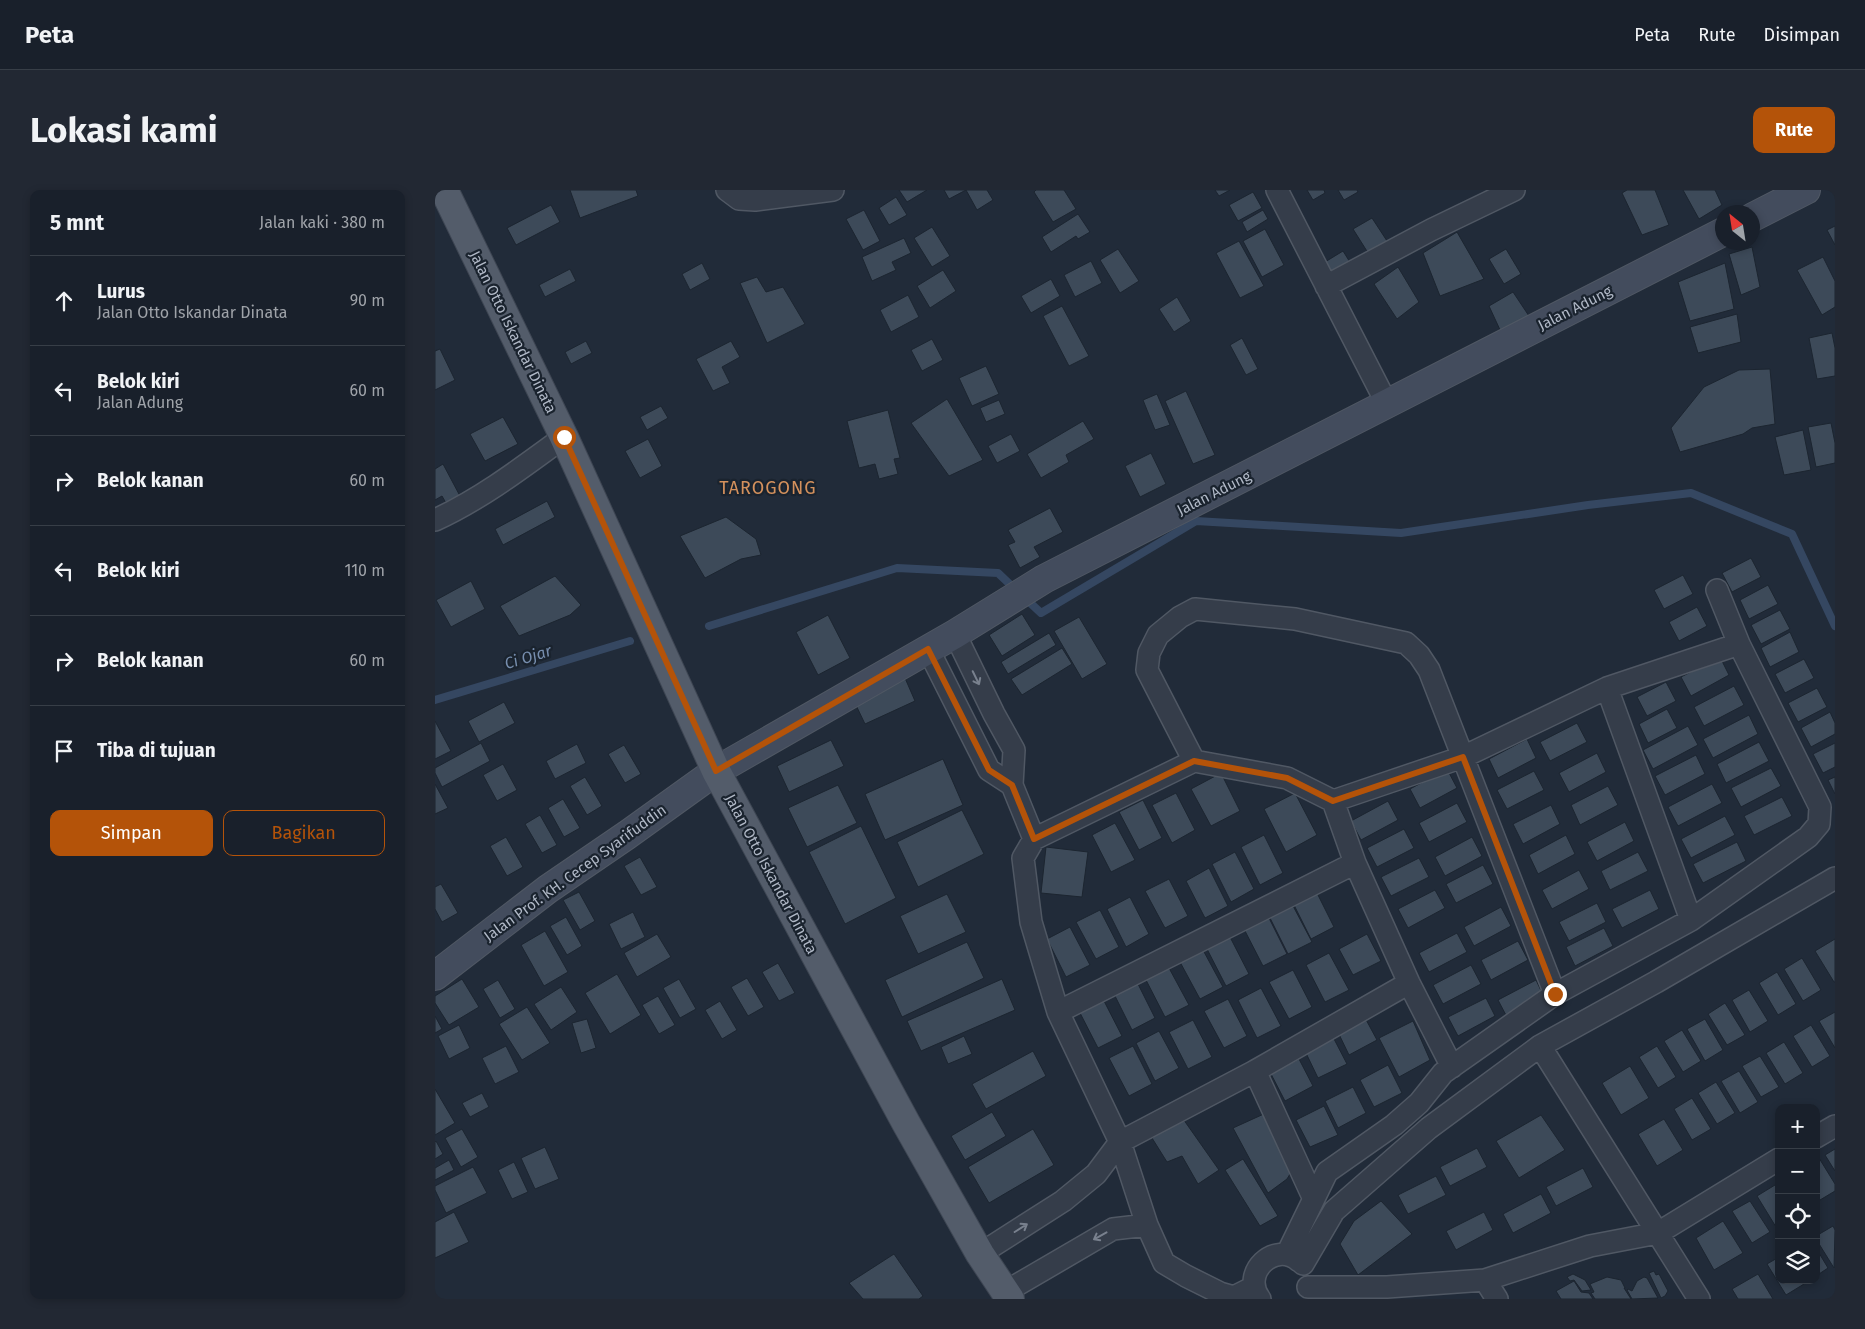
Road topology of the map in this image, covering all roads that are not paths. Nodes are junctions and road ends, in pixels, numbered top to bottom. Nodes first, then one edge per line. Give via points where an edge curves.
1 (444, 190) edge
2 (727, 190) edge
3 (833, 190) edge
4 (1277, 190) edge
5 (1514, 190) edge
6 (1806, 190) edge
7 (1760, 213) edge
8 (1715, 236) edge
9 (1326, 286) junction
10 (1387, 404) junction
11 (564, 437) junction
12 (435, 520) edge
13 (1717, 590) dead end
14 (955, 634) junction
15 (1739, 644) junction
16 (928, 649) junction
17 (1607, 688) junction
18 (1463, 757) junction
19 (1194, 761) junction
20 (716, 771) junction
21 (1012, 785) junction
22 (1333, 801) junction
23 (1034, 839) junction
24 (1355, 863) junction
25 (1835, 878) edge
26 (1691, 920) junction
27 (435, 976) edge
28 (1409, 983) junction
29 (1555, 994) junction
30 (1058, 1012) junction
31 (1540, 1046) junction
32 (1451, 1067) junction
33 (1255, 1071) junction
34 (1835, 1126) edge
35 (1820, 1135) edge
36 (1120, 1142) junction
37 (1775, 1162) edge
38 (1313, 1197) junction
39 (1147, 1225) junction
40 (1658, 1232) junction
41 (980, 1254) junction
42 (1295, 1259) junction
43 (1485, 1280) junction
44 (1257, 1293) edge
45 (1305, 1293) edge
46 (1007, 1295) edge
47 (1497, 1299) edge
48 (1699, 1299) edge

1 - 11 main road, Jalan Otto Iskandar Dinata
2 - 3 street via 739,199 755,200
4 - 9 street
5 - 9 street
6 - 7 main road
8 - 10 main road, Jalan Adung
9 - 10 street
10 - 14 main road, Jalan Adung via 1044,579
11 - 12 street via 459,509
11 - 20 main road, Jalan Otto Iskandar Dinata
13 - 15 street
14 - 16 main road, Jalan Adung
14 -> 21 street via 1014,750
15 - 17 street
15 - 26 street via 1820,807 1819,824 1808,836
16 - 20 main road, Jalan Adung
16 - 21 street via 989,770
17 - 18 street
17 - 26 street
18 - 19 street via 1429,670 1406,643 1295,619 1195,609 1158,635 1149,653 1147,670
18 - 22 street
18 - 29 street
19 - 22 street via 1287,778
19 - 23 street
20 - 27 main road, Jalan Prof. KH. Cecep Syarifuddin via 548,889
20 - 41 main road, Jalan Otto Iskandar Dinata via 905,1124
21 - 23 street
22 - 24 street
23 - 30 street via 1023,858 1031,922
24 - 28 street
24 - 30 street
25 - 31 street
26 - 29 street
28 - 32 street
28 - 33 street
29 - 32 street
30 - 36 street
31 - 40 street
31 - 42 street via 1429,1128 1334,1211
32 - 38 street via 1394,1125 1327,1172
33 - 36 street
33 - 38 street
34 - 35 street
36 - 39 street
41 -> 36 street via 1063,1202 1096,1174
37 - 40 street
38 - 42 street
39 - 44 street via 1164,1263 1220,1293 1234,1297
39 -> 46 street via 1113,1229
40 - 43 street via 1590,1246
40 - 48 street
41 - 46 main road, Jalan Otto Iskandar Dinata
42 - 44 street via 1269,1257 1262,1262 1254,1278
42 - 45 street via 1309,1278
43 - 45 street
43 - 47 street

